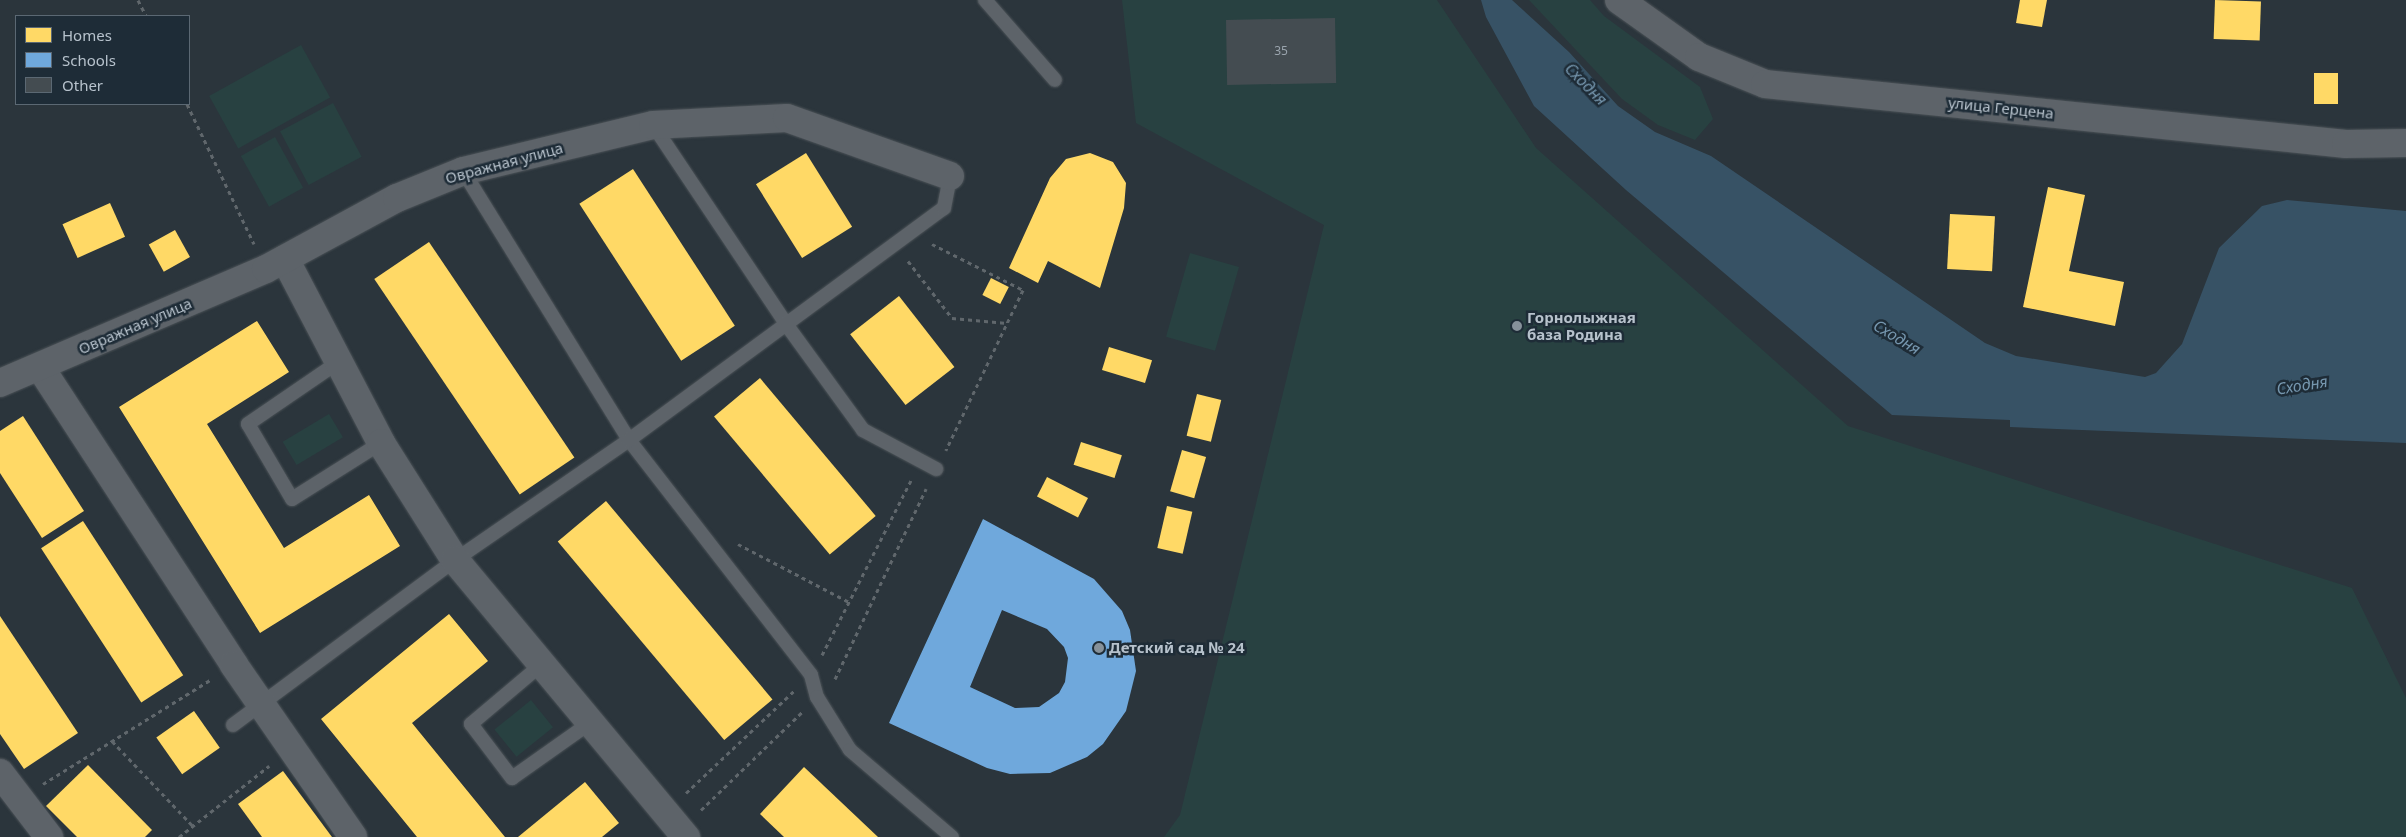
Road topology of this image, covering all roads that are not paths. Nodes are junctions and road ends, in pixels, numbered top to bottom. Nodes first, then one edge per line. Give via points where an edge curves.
1 (985, 0) edge
2 (1619, 0) edge
3 (1055, 80) dead end
4 (653, 125) junction
5 (2406, 143) edge
6 (463, 171) junction
7 (950, 176) joint
8 (275, 264) junction
9 (786, 324) junction
10 (338, 364) junction
11 (40, 367) junction
12 (0, 383) edge
13 (629, 440) junction
14 (381, 443) junction
15 (936, 469) road end
16 (455, 560) junction
17 (542, 664) junction
18 (262, 704) junction
19 (591, 722) junction
20 (233, 725) dead end
21 (0, 773) edge
22 (683, 834) edge
23 (49, 837) edge
24 (353, 837) edge
25 (952, 837) edge

1 - 3 lane
2 - 5 street, улица Герцена via 1699,57 1765,84 2346,144
4 - 6 street, Овражная улица
4 - 7 street, Овражная улица via 787,118
4 - 9 lane
6 - 8 street, Овражная улица via 397,198
6 - 13 lane
7 - 9 lane via 944,208
8 - 10 street
8 - 11 street, Овражная улица
9 - 13 lane
9 - 15 lane via 863,430
10 - 14 street
10 - 14 lane via 248,424 292,499
11 - 12 street, Овражная улица
11 - 18 street
13 - 16 lane
13 - 25 lane via 812,675 817,697 850,750
14 - 16 street
16 - 17 street
16 - 18 lane
17 - 19 street
17 - 19 lane via 471,724 512,778
18 - 20 lane
18 - 24 street
19 - 22 street
21 - 23 street

